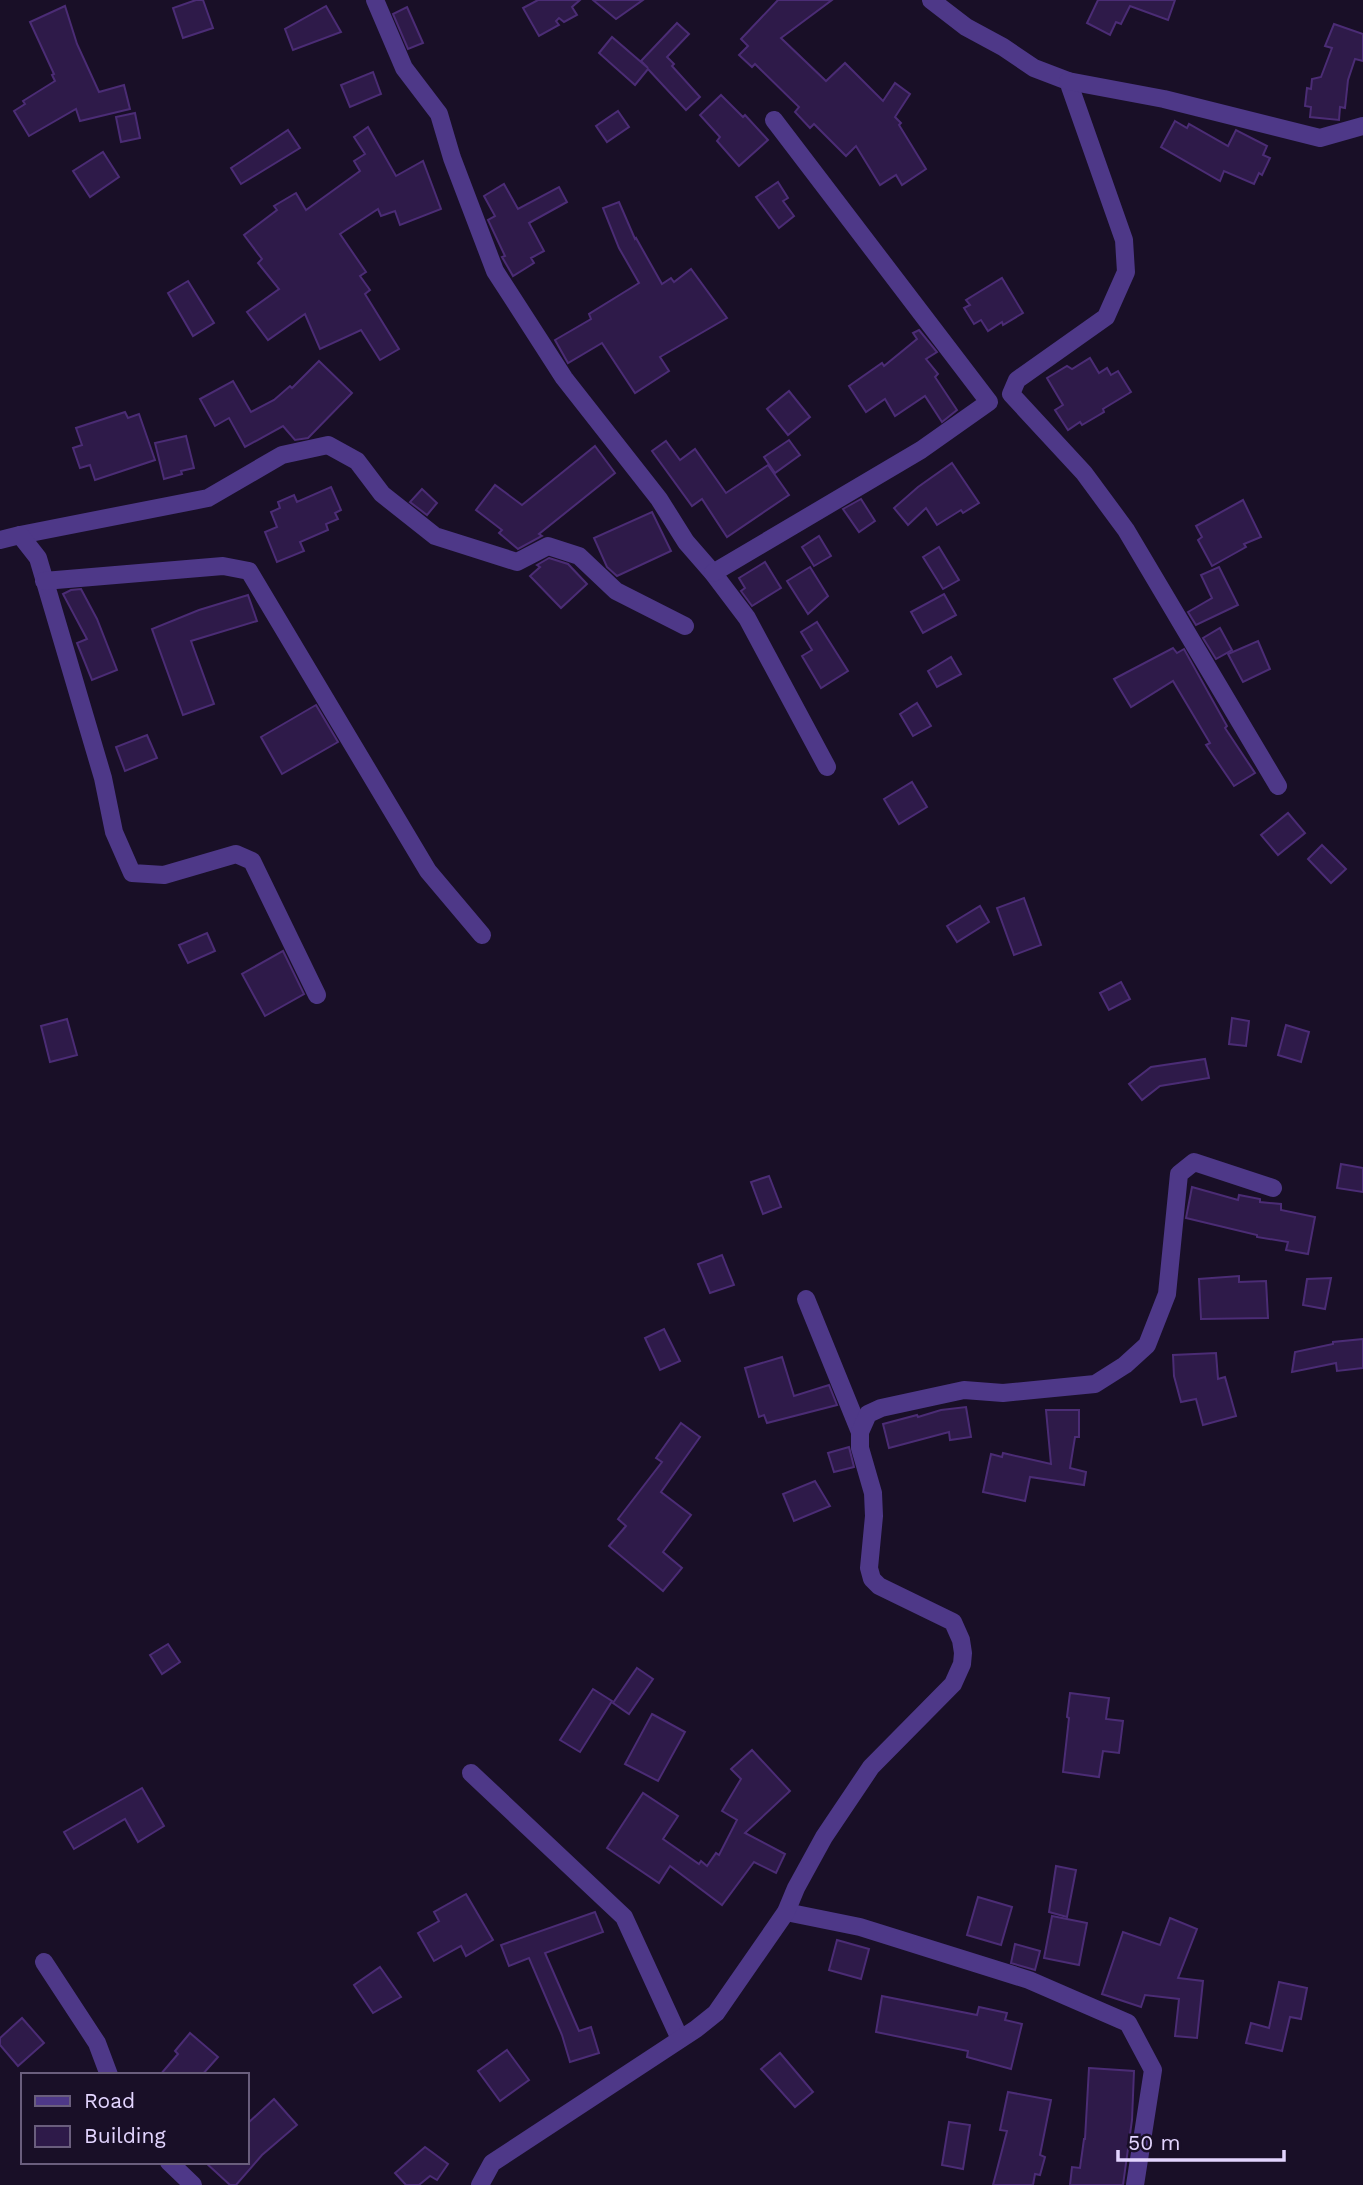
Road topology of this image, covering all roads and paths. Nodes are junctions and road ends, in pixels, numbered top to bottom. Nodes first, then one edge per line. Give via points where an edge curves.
1 (375, 0) edge
2 (931, 0) edge
3 (1068, 81) junction
4 (775, 120) dead end
5 (1363, 126) edge
6 (20, 535) junction
7 (0, 540) edge
8 (713, 573) junction
9 (44, 581) junction
10 (685, 626) dead end
11 (827, 767) dead end
12 (1278, 786) dead end
13 (482, 935) dead end
14 (317, 995) dead end
15 (1273, 1188) dead end
16 (806, 1299) dead end
17 (860, 1432) junction
18 (471, 1773) dead end
19 (786, 1912) junction
20 (44, 1962) dead end
21 (680, 2039) junction
22 (108, 2073) edge
23 (171, 2164) edge
24 (487, 2182) edge
25 (193, 2185) edge
26 (1135, 2185) edge

1 - 8 street via 404,68 439,114 495,271 564,378
2 - 3 street via 1034,68
3 - 5 street via 1164,99 1320,138
3 - 12 street via 1124,240 1126,272 1106,317 1017,380 1011,394 1084,473 1126,530
4 - 8 street via 989,402 921,450
6 - 7 street
6 - 9 street via 38,558
6 - 10 street via 208,498 282,455 328,444 357,461 382,494 435,536 517,562 548,546 579,556 616,591
8 - 11 street via 747,618
9 - 13 street via 223,566 250,571 428,871
9 - 14 street via 103,778 114,832 132,873 164,875 236,854 252,861
15 - 17 street via 1194,1162 1179,1174 1167,1294 1147,1345 1095,1384 1003,1394 964,1390 881,1408 868,1414
16 - 17 street
17 - 19 street via 873,1493 872,1579 953,1622 961,1640 962,1664 954,1684 871,1767 824,1837
18 - 21 street via 624,1917
19 - 21 street via 716,2013
19 - 26 street via 860,1927 1030,1980 1128,2023 1153,2070
20 - 22 street via 97,2043
21 - 24 street via 492,2163
23 - 25 street

